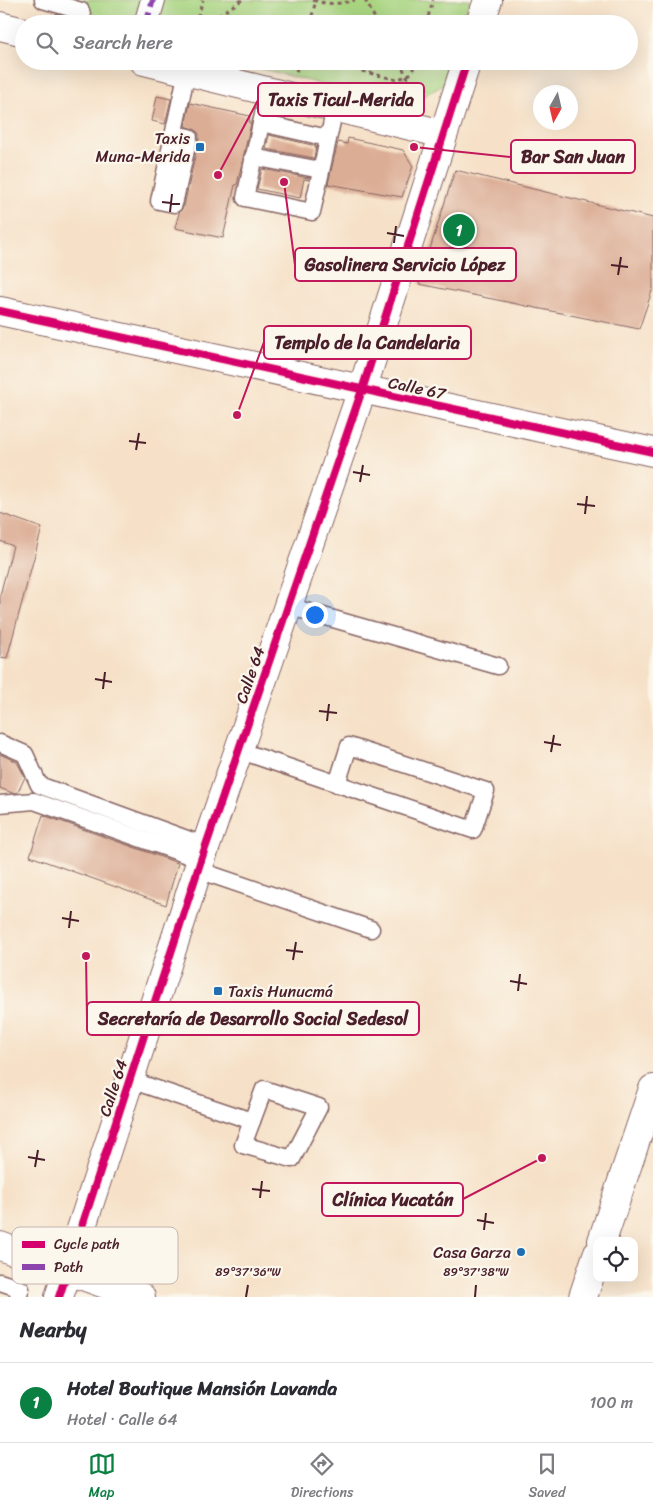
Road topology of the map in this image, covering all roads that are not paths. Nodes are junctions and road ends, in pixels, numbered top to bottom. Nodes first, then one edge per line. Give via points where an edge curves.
1 (43, 0) edge
2 (153, 0) edge
3 (488, 0) edge
4 (82, 15) edge
5 (149, 15) edge
6 (483, 15) edge
7 (183, 70) edge
8 (465, 70) edge
9 (187, 71) junction
10 (268, 91) junction
11 (335, 108) junction
12 (261, 123) junction
13 (174, 134) dead end
14 (443, 134) junction
15 (328, 138) junction
16 (254, 157) junction
17 (321, 170) junction
18 (0, 311) edge
19 (362, 390) junction
20 (653, 452) edge
21 (288, 606) junction
22 (498, 666) dead end
23 (0, 743) edge
24 (238, 750) junction
25 (337, 784) junction
26 (0, 804) edge
27 (201, 859) junction
28 (371, 929) dead end
29 (130, 1080) junction
30 (653, 1089) edge
31 (252, 1121) junction
32 (82, 1227) edge
33 (603, 1237) edge
34 (0, 1246) edge
35 (12, 1250) edge
36 (593, 1267) edge
37 (0, 1282) edge
38 (64, 1284) edge
39 (104, 1284) edge
40 (18, 1297) edge
41 (59, 1297) edge
42 (141, 1297) edge
43 (583, 1297) edge

1 - 4 lane via 81,11
2 - 5 street
3 - 6 street
7 - 9 street
8 - 14 street, Calle 64
9 - 10 street
9 - 13 lane
10 - 11 street
10 - 12 lane
11 - 14 street
11 - 15 lane
12 - 15 lane
12 - 16 lane
14 - 19 street, Calle 64
15 - 17 lane
16 - 17 lane
16 - 17 lane via 245,198 312,212
18 - 19 street, Calle 67
19 - 20 street, Calle 67
19 - 21 street, Calle 64
21 - 22 lane
21 - 24 street, Calle 64
23 - 27 lane via 25,754 39,785
24 - 25 lane
24 - 27 street, Calle 64
25 - 25 lane via 473,830 486,791 349,746
26 - 27 lane via 34,801
27 - 28 lane
27 - 29 street, Calle 64
29 - 31 lane
29 - 32 street, Calle 64
30 - 33 street
31 - 31 lane via 243,1145 292,1159 319,1107 264,1089
34 - 35 street
36 - 43 street
37 - 40 lane via 21,1289
38 - 41 street, Calle 64
39 - 42 street

